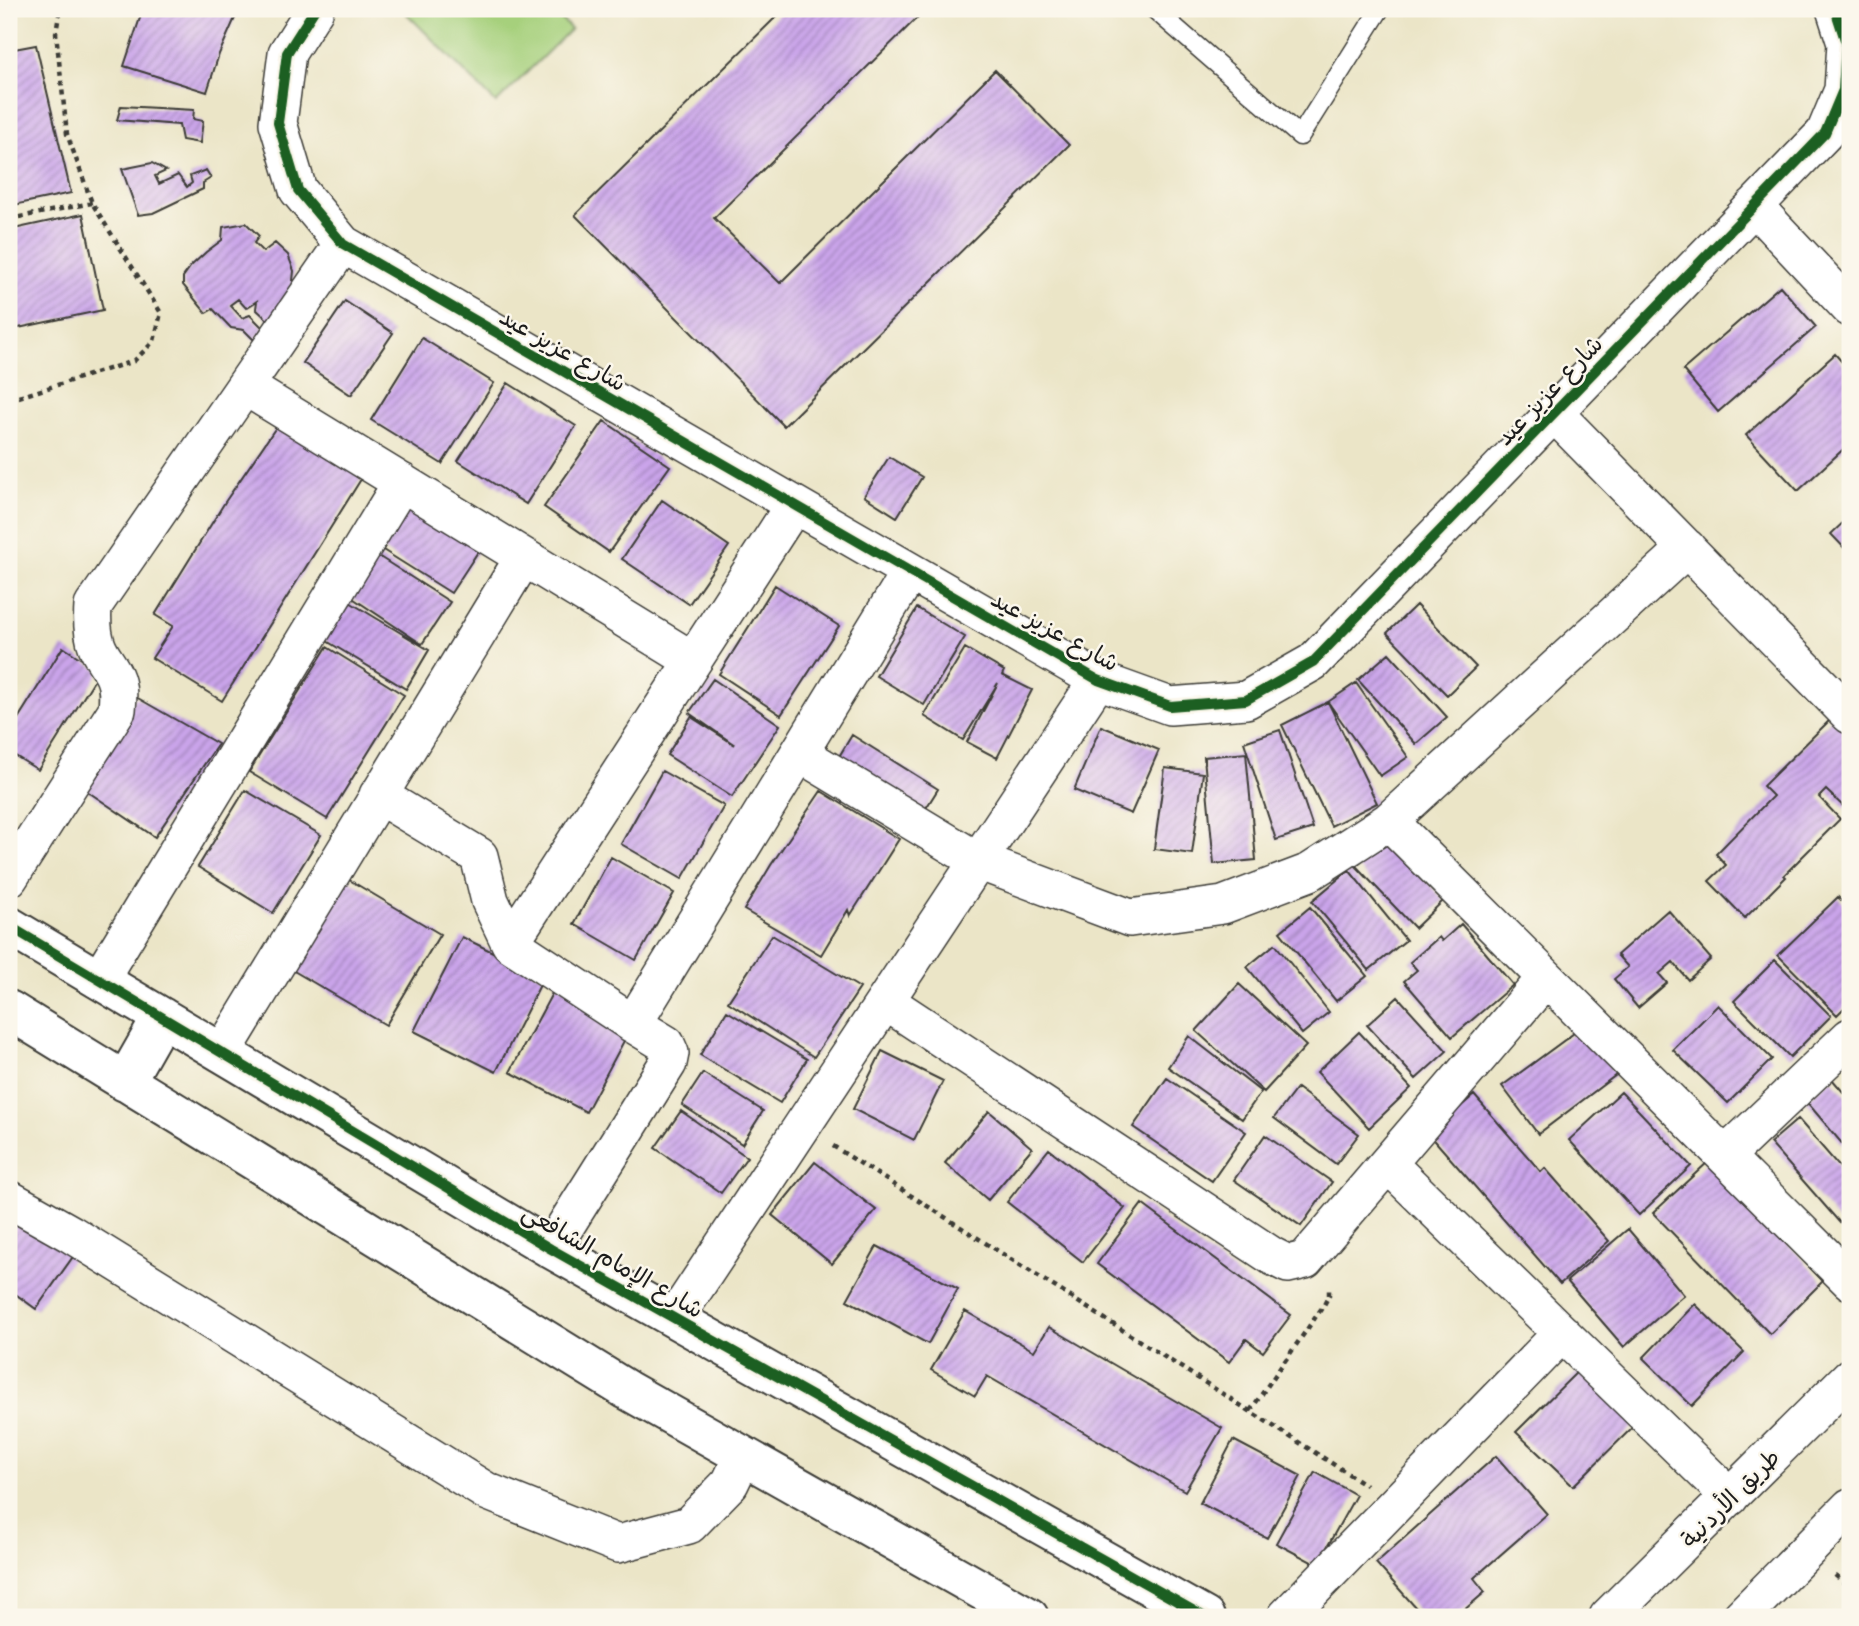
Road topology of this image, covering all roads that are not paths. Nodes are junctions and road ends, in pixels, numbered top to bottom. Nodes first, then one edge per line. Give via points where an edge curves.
1 (315, 9) edge
2 (1154, 9) edge
3 (1380, 9) edge
4 (1835, 9) edge
5 (1754, 206) junction
6 (343, 244) junction
7 (1850, 308) edge
8 (246, 387) junction
9 (1554, 413) junction
10 (402, 482) junction
11 (794, 505) junction
12 (1687, 548) junction
13 (524, 557) junction
14 (910, 572) junction
15 (692, 660) junction
16 (1098, 680) junction
17 (1850, 715) edge
18 (799, 754) junction
19 (378, 795) junction
20 (1389, 821) junction
21 (978, 861) junction
22 (9, 878) edge
23 (9, 926) edge
24 (510, 943) junction
25 (1546, 978) junction
26 (99, 980) junction
27 (885, 1002) junction
28 (9, 1010) edge
29 (162, 1017) junction
30 (633, 1024) junction
31 (1850, 1037) edge
32 (222, 1053) junction
33 (125, 1082) junction
34 (1725, 1156) junction
35 (1388, 1164) junction
36 (9, 1199) edge
37 (551, 1249) junction
38 (1850, 1281) edge
39 (675, 1318) junction
40 (1562, 1333) junction
41 (1850, 1377) edge
42 (743, 1456) junction
43 (1730, 1497) junction
44 (1850, 1507) edge
45 (1029, 1617) edge
46 (1205, 1617) edge
47 (1286, 1617) edge
48 (1608, 1617) edge
49 (1741, 1617) edge

1 - 6 street, شارع عزيز عيد via 288,53 278,123 298,190
2 - 3 lane via 1300,136
4 - 5 street, شارع عزيز عيد via 1846,43 1843,90 1825,133
5 - 7 street
5 - 9 street, شارع عزيز عيد
6 - 8 street
6 - 11 street, شارع عزيز عيد
8 - 10 street
8 - 22 street via 93,606 96,644 114,675 117,710
9 - 12 street
9 - 16 street, شارع عزيز عيد via 1313,662 1246,700 1170,706
10 - 13 street
10 - 26 street
11 - 14 street, شارع عزيز عيد
11 - 15 street
12 - 17 street
12 - 20 street
13 - 15 street
13 - 19 street
14 - 16 street, شارع عزيز عيد
14 - 18 street
15 - 24 street
16 - 21 street
18 - 21 street
18 - 30 street
19 - 24 street via 479,856 490,901
19 - 32 street
20 - 21 street via 1310,872 1223,905 1130,918
20 - 25 street
21 - 27 street
23 - 26 street, شارع الإمام الشافعى
24 - 30 street
25 - 34 street
25 - 35 street
26 - 29 street, شارع الإمام الشافعى
27 - 35 street via 1288,1264 1306,1260
27 - 39 street
28 - 33 street
29 - 32 street, شارع الإمام الشافعى
29 - 33 street
30 - 37 street via 666,1044 668,1063
31 - 34 street
32 - 37 street, شارع الإمام الشافعى
33 - 42 street via 627,1390
34 - 38 street
35 - 40 street
36 - 42 street via 486,1491 618,1544 690,1525 730,1483
37 - 39 street, شارع الإمام الشافعى
39 - 46 street, شارع الإمام الشافعى
40 - 43 street
40 - 47 street
41 - 43 street, طريق الأردنية
42 - 45 street
43 - 48 street, طريق الأردنية
44 - 49 street

